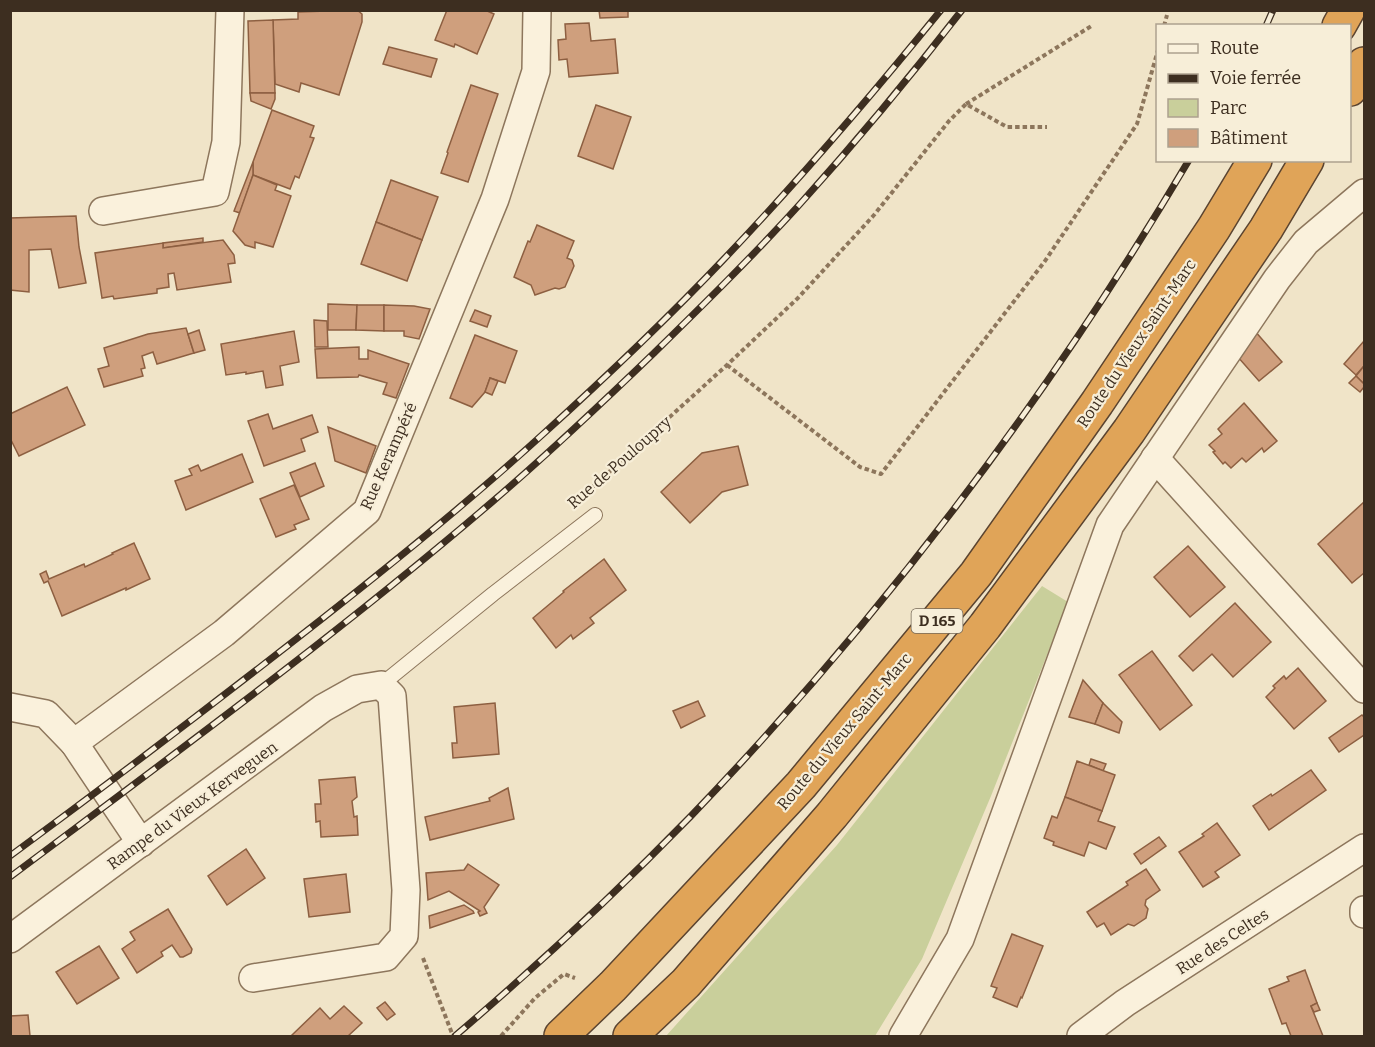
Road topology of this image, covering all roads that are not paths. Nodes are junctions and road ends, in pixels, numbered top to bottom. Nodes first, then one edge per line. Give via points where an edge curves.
1 (230, 10) edge
2 (537, 10) edge
3 (1348, 10) edge
4 (1340, 24) edge
5 (1365, 64) edge
6 (1351, 87) edge
7 (1254, 162) edge
8 (1306, 162) edge
9 (1365, 193) edge
10 (104, 211) dead end
11 (1155, 458) junction
12 (596, 515) dead end
13 (381, 686) junction
14 (1365, 689) edge
15 (10, 707) edge
16 (74, 743) junction
17 (141, 843) junction
18 (1365, 848) edge
19 (10, 939) edge
20 (253, 978) dead end
21 (561, 1036) edge
22 (630, 1036) edge
23 (903, 1036) edge
24 (1081, 1036) edge

1 - 10 street via 226,142 215,192
2 - 16 street, Rue Kerampéré via 536,71 495,199 367,511 224,633
3 - 4 highway
5 - 6 highway
7 - 21 highway, Route du Vieux Saint-Marc / D 165 via 1097,403 976,574 801,784 613,986
8 - 22 highway, D 165 via 1266,229 1129,430 985,626 809,842 686,982
9 - 11 street via 1306,242
11 - 14 street
11 - 23 street via 1110,525 960,939
12 - 13 lane
13 - 17 street, Rampe du Vieux Kerveguen via 357,689 323,708
13 - 20 street via 392,696 406,890 404,936 386,957
15 - 16 street via 46,714
16 - 17 street
17 - 19 street, Rampe du Vieux Kerveguen
18 - 24 street, Rue des Celtes

